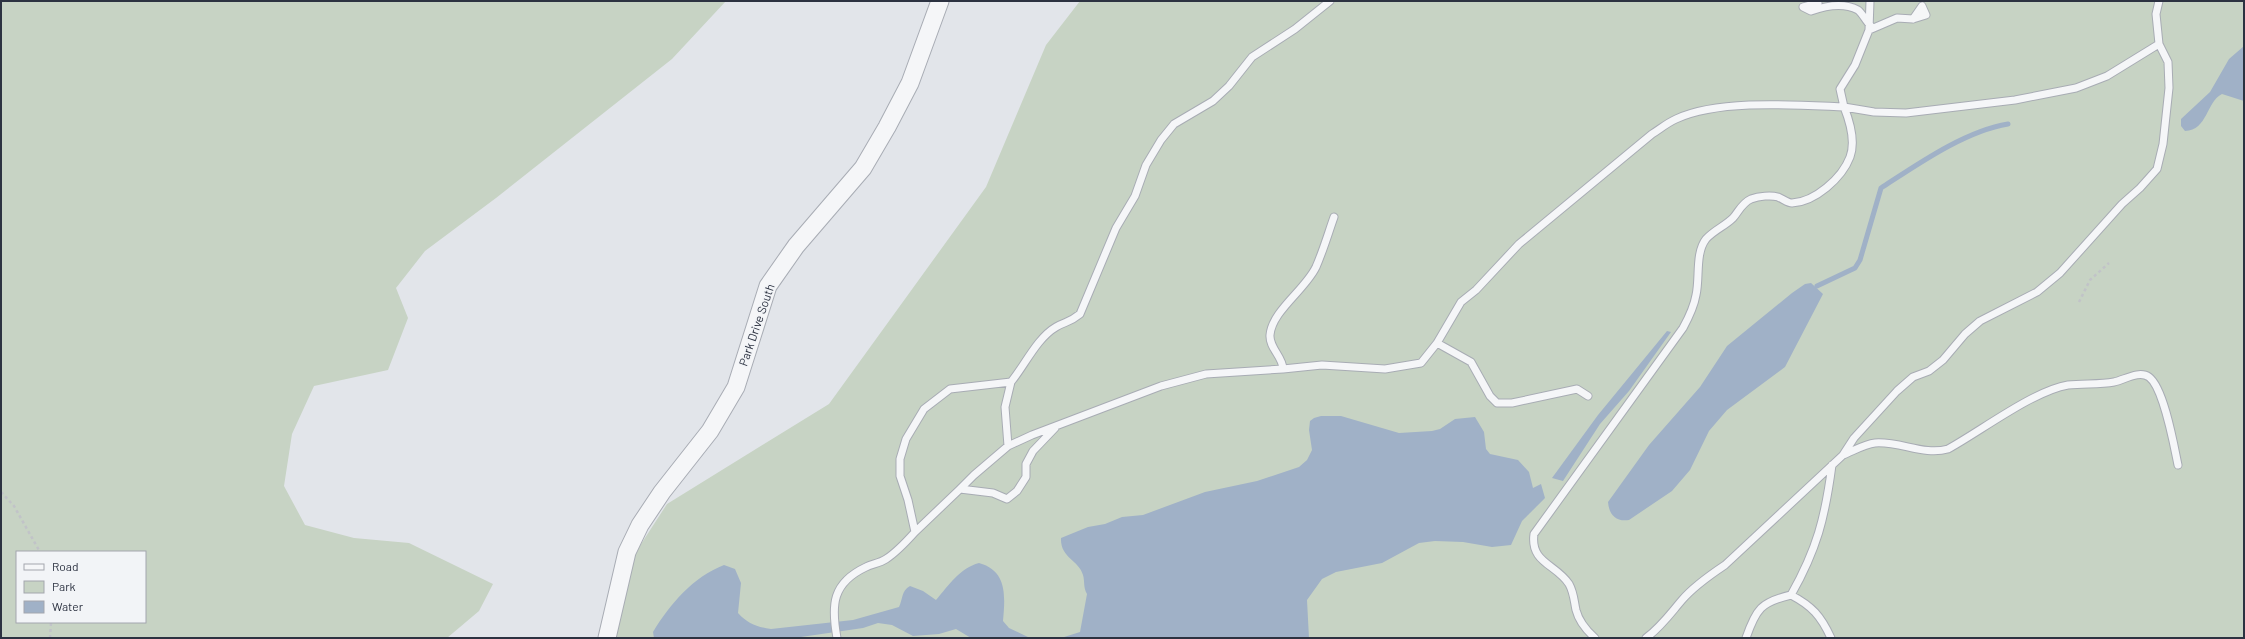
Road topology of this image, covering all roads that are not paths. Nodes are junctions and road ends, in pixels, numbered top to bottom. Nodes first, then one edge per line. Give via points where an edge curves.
1 (940, 1) edge
2 (1330, 1) edge
3 (1870, 1) edge
4 (2159, 1) edge
5 (1818, 3) dead end
6 (1913, 19) dead end
7 (1869, 28) junction
8 (2159, 44) junction
9 (1844, 107) junction
10 (1334, 217) dead end
11 (1437, 343) junction
12 (1283, 369) junction
13 (1012, 382) junction
14 (1588, 396) dead end
15 (1058, 425) junction
16 (1008, 446) junction
17 (1843, 455) junction
18 (1832, 465) junction
19 (2178, 465) dead end
20 (960, 489) junction
21 (915, 532) junction
22 (1791, 595) junction
23 (837, 637) edge
24 (607, 638) edge
25 (1595, 638) edge
26 (1646, 638) edge
27 (1746, 638) edge
28 (1831, 638) edge

1 - 24 street, Park Drive South via 910,83 888,127 863,168 796,246 768,286 736,387 710,431 662,492 640,525 627,552
2 - 13 lane via 1295,29 1252,57 1229,86 1213,101 1174,124 1146,165 1135,196 1116,228 1080,314 1070,323 1056,327 1042,340
3 - 7 lane
4 - 8 lane via 2156,14
5 - 7 lane via 1803,7 1810,11 1840,5 1858,10
6 - 7 lane via 1897,18
7 - 9 lane via 1855,65 1840,90
8 - 9 lane via 2107,76 2076,88 2015,100 1906,113 1874,112
8 - 17 lane via 2168,62 2169,88 2163,144 2157,169 2060,273 2036,292 1980,321 1943,360 1929,371 1913,377 1854,438
9 - 11 lane via 1756,106 1706,109 1676,119 1652,134 1519,244 1476,290 1461,302
9 - 25 lane via 1852,135 1850,157 1838,176 1806,200 1791,203 1777,197 1752,199 1741,205 1733,217 1707,238 1699,258 1699,275 1692,312 1683,328 1534,534 1533,545 1538,555 1568,583 1574,594 1579,621
10 - 12 lane via 1316,267 1303,289 1275,319 1270,336 1274,350 1283,363
11 - 12 lane via 1421,364 1385,369 1322,365
11 - 14 lane via 1471,362 1490,396 1497,403 1512,403 1577,389
12 - 15 lane via 1206,374 1161,386
13 - 16 lane via 1005,407
13 - 21 lane via 950,389 924,409 906,439 900,459 900,476
15 - 16 lane
15 - 20 lane via 1033,450 1026,464 1026,477 1017,491 1007,499 993,493
16 - 20 lane
17 - 18 lane
17 - 19 lane via 1873,443 1937,452 1948,449 2052,390 2068,385 2113,382 2141,374 2149,377 2156,386 2164,406
18 - 22 lane via 1827,504 1816,547
18 - 26 lane via 1725,564 1704,579 1682,600 1665,622
20 - 21 lane
21 - 23 lane via 884,560 865,567 844,581 834,600
22 - 27 lane via 1771,600 1761,607
22 - 28 lane via 1808,605 1824,622

